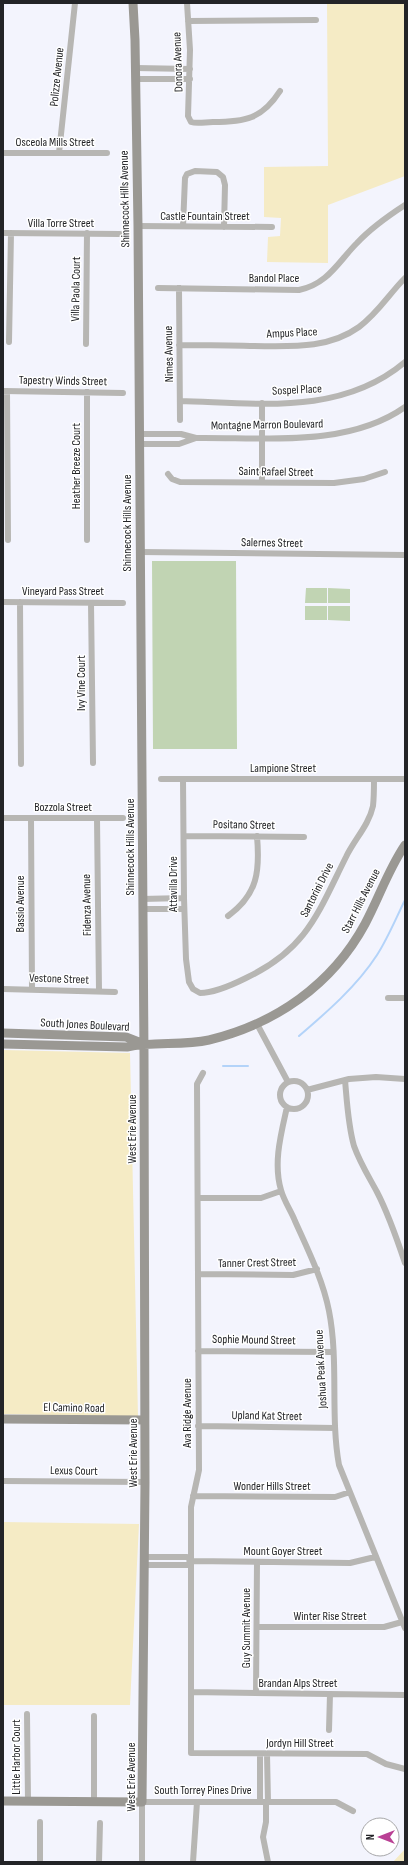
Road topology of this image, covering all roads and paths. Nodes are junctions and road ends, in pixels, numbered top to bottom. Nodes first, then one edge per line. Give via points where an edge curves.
1 (75, 3) edge
2 (133, 3) edge
3 (187, 3) edge
4 (316, 20) dead end
5 (188, 21) junction
6 (136, 68) junction
7 (190, 69) junction
8 (136, 79) junction
9 (190, 79) junction
10 (280, 91) dead end
11 (59, 153) junction
12 (107, 153) dead end
13 (3, 154) edge
14 (405, 205) edge
15 (138, 226) junction
16 (183, 226) junction
17 (224, 227) junction
18 (272, 227) dead end
19 (3, 233) edge
20 (87, 233) junction
21 (11, 234) junction
22 (120, 234) dead end
23 (405, 278) edge
24 (158, 288) dead end
25 (179, 288) junction
26 (9, 342) dead end
27 (86, 344) dead end
28 (180, 345) junction
29 (405, 362) edge
30 (5, 391) edge
31 (87, 392) junction
32 (123, 393) dead end
33 (180, 401) junction
34 (262, 403) junction
35 (405, 406) edge
36 (180, 420) dead end
37 (139, 434) junction
38 (196, 438) junction
39 (262, 438) junction
40 (139, 444) junction
41 (385, 472) dead end
42 (168, 474) dead end
43 (262, 482) junction
44 (8, 540) dead end
45 (87, 540) dead end
46 (140, 552) junction
47 (405, 555) edge
48 (3, 602) edge
49 (20, 602) junction
50 (92, 603) junction
51 (123, 603) dead end
52 (92, 763) dead end
53 (21, 764) dead end
54 (161, 779) dead end
55 (184, 779) junction
56 (374, 779) junction
57 (405, 779) edge
58 (3, 818) edge
59 (31, 818) junction
60 (97, 818) junction
61 (123, 818) dead end
62 (184, 836) junction
63 (257, 836) junction
64 (304, 837) dead end
65 (405, 845) edge
66 (184, 898) junction
67 (142, 899) junction
68 (142, 909) junction
69 (184, 909) junction
70 (228, 916) dead end
71 (3, 989) edge
72 (32, 989) junction
73 (193, 989) joint
74 (99, 991) junction
75 (115, 992) dead end
76 (388, 998) dead end
77 (405, 998) edge
78 (257, 1024) junction
79 (3, 1033) edge
80 (3, 1044) edge
81 (144, 1044) junction
82 (203, 1073) dead end
83 (405, 1079) edge
84 (345, 1080) junction
85 (288, 1082) junction
86 (307, 1090) junction
87 (286, 1107) junction
88 (281, 1191) junction
89 (198, 1198) junction
90 (405, 1263) edge
91 (317, 1269) junction
92 (198, 1274) junction
93 (198, 1351) junction
94 (333, 1352) junction
95 (3, 1419) edge
96 (144, 1420) junction
97 (198, 1426) junction
98 (335, 1428) junction
99 (3, 1481) edge
100 (145, 1482) junction
101 (350, 1492) junction
102 (193, 1496) junction
103 (375, 1557) junction
104 (144, 1561) junction
105 (191, 1561) junction
106 (257, 1562) junction
107 (403, 1625) edge
108 (257, 1627) junction
109 (191, 1692) junction
110 (256, 1694) junction
111 (330, 1694) junction
112 (405, 1695) edge
113 (27, 1714) dead end
114 (94, 1716) dead end
115 (329, 1730) dead end
116 (191, 1753) joint
117 (260, 1754) junction
118 (267, 1754) junction
119 (405, 1768) edge
120 (3, 1801) edge
121 (28, 1801) junction
122 (94, 1801) junction
123 (142, 1802) junction
124 (197, 1802) junction
125 (265, 1802) junction
126 (353, 1811) dead end
127 (40, 1822) dead end
128 (100, 1823) dead end
129 (40, 1862) edge
130 (99, 1862) edge
131 (142, 1862) edge
132 (193, 1862) edge
133 (268, 1862) edge

1 - 11 street, Polizze Avenue
2 - 6 street, Shinnecock Hills Avenue
3 - 5 street, Donora Avenue
4 - 5 street
5 - 7 street, Donora Avenue
6 - 7 street
6 - 8 street, Shinnecock Hills Avenue
7 - 9 street, Donora Avenue
8 - 9 street
8 - 15 street, Shinnecock Hills Avenue
9 - 10 street, Donora Avenue via 188,116 193,123 250,119 268,107
11 - 12 street, Osceola Mills Street
11 - 13 street, Osceola Mills Street
14 - 25 street, Bandol Place via 357,242 329,276 308,288
15 - 16 street, Castle Fountain Street
15 - 37 street, Shinnecock Hills Avenue
16 - 17 street, Castle Fountain Street
16 - 17 street via 185,178 187,174 195,171 217,172 223,177
17 - 18 street, Castle Fountain Street
19 - 21 street, Villa Torre Street
20 - 21 street, Villa Torre Street
20 - 22 street, Villa Torre Street
20 - 27 street, Villa Paola Court
21 - 26 street
23 - 28 street, Ampus Place via 374,315 358,328 331,341 299,346
24 - 25 street, Bandol Place
25 - 28 street, Nimes Avenue
28 - 33 street, Nimes Avenue
29 - 34 street, Sospel Place via 385,377 352,393 323,400
30 - 31 street, Tapestry Winds Street
30 - 44 street
31 - 32 street, Tapestry Winds Street
31 - 45 street, Heather Breeze Court
33 - 34 street, Sospel Place
33 - 36 street, Nimes Avenue
34 - 39 street
35 - 39 street, Montagne Marron Boulevard via 380,420 344,432 317,437
37 - 38 street, Montagne Marron Boulevard via 181,434
37 - 40 street, Shinnecock Hills Avenue
38 - 39 street, Montagne Marron Boulevard
38 - 40 street, Montagne Marron Boulevard via 179,444
39 - 43 street
40 - 46 street, Shinnecock Hills Avenue
41 - 43 street, Saint Rafael Street via 364,479 334,483
42 - 43 street, Saint Rafael Street via 180,482
46 - 47 street, Salernes Street
46 - 67 street, Shinnecock Hills Avenue
48 - 49 street, Vineyard Pass Street
49 - 50 street, Vineyard Pass Street
49 - 53 street
50 - 51 street, Vineyard Pass Street
50 - 52 street, Ivy Vine Court
54 - 55 street, Lampione Street
55 - 56 street, Lampione Street
55 - 62 street, Attavilla Drive
56 - 57 street, Lampione Street
56 - 73 street, Santorini Drive via 372,807 366,823 322,909 300,939 268,966 240,981 205,993
58 - 59 street, Bozzola Street
59 - 60 street, Bozzola Street
59 - 72 street, Bassio Avenue
60 - 61 street, Bozzola Street
60 - 74 street, Fidenza Avenue
62 - 63 street, Positano Street
62 - 66 street, Attavilla Drive
63 - 64 street, Positano Street
63 - 70 street via 258,869 253,889 242,905
65 - 78 street, Starr Hills Avenue via 384,880 359,935 341,961 304,996
66 - 67 street
66 - 69 street, Attavilla Drive
67 - 68 street, Shinnecock Hills Avenue
68 - 69 street
68 - 81 street, Shinnecock Hills Avenue
69 - 73 street, Attavilla Drive via 188,974
71 - 72 street, Vestone Street
72 - 74 street, Vestone Street
74 - 75 street, Vestone Street
76 - 77 street
78 - 81 street, Starr Hills Avenue via 228,1035 196,1042
78 - 85 street
79 - 81 street, South Jones Boulevard via 126,1037
80 - 81 street, South Jones Boulevard via 127,1047
81 - 96 street, West Erie Avenue
82 - 89 street, Ava Ridge Avenue via 198,1084
83 - 84 street via 376,1076
84 - 86 street
84 - 90 street via 354,1146 362,1168 377,1191 392,1224
85 - 86 street via 299,1082
85 - 87 street via 280,1094
86 - 87 street via 308,1096 304,1105 294,1109
87 - 88 street, Joshua Peak Avenue via 278,1166
88 - 89 street via 261,1198
88 - 91 street, Joshua Peak Avenue
89 - 92 street, Ava Ridge Avenue
91 - 92 street, Tanner Crest Street via 293,1275
91 - 94 street, Joshua Peak Avenue via 329,1311
92 - 93 street, Ava Ridge Avenue
93 - 94 street, Sophie Mound Street
93 - 97 street, Ava Ridge Avenue
94 - 98 street, Joshua Peak Avenue
95 - 96 street, El Camino Road
96 - 100 street, West Erie Avenue
97 - 98 street, Upland Kat Street
97 - 102 street, Ava Ridge Avenue via 199,1470
98 - 101 street, Joshua Peak Avenue via 339,1465
99 - 100 street, Lexus Court
100 - 104 street, West Erie Avenue
101 - 102 street, Wonder Hills Street via 335,1497
101 - 103 street, Joshua Peak Avenue
102 - 105 street, Ava Ridge Avenue
103 - 106 street, Mount Goyer Street via 350,1563
103 - 107 street, Joshua Peak Avenue
104 - 105 street, Mount Goyer Street via 187,1557
104 - 123 street, West Erie Avenue
105 - 106 street, Mount Goyer Street
105 - 109 street, Ava Ridge Avenue
106 - 108 street, Guy Summit Avenue
107 - 108 street, Winter Rise Street
108 - 110 street, Guy Summit Avenue
109 - 110 street, Brandan Alps Street
109 - 116 street, Ava Ridge Avenue
110 - 111 street, Brandan Alps Street
111 - 112 street, Brandan Alps Street
111 - 115 street
113 - 121 street, Little Harbor Court
114 - 122 street
116 - 117 street, Jordyn Hill Street
117 - 118 street, Jordyn Hill Street
117 - 125 street
118 - 119 street, Jordyn Hill Street via 367,1754 386,1764
118 - 125 street
120 - 121 street, South Torrey Pines Drive
121 - 122 street, South Torrey Pines Drive
122 - 123 street, South Torrey Pines Drive
123 - 124 street, South Torrey Pines Drive
123 - 131 street, West Erie Avenue
124 - 125 street, South Torrey Pines Drive
124 - 132 street
125 - 126 street, South Torrey Pines Drive via 336,1802
125 - 133 street via 266,1822 263,1837
127 - 129 street
128 - 130 street

